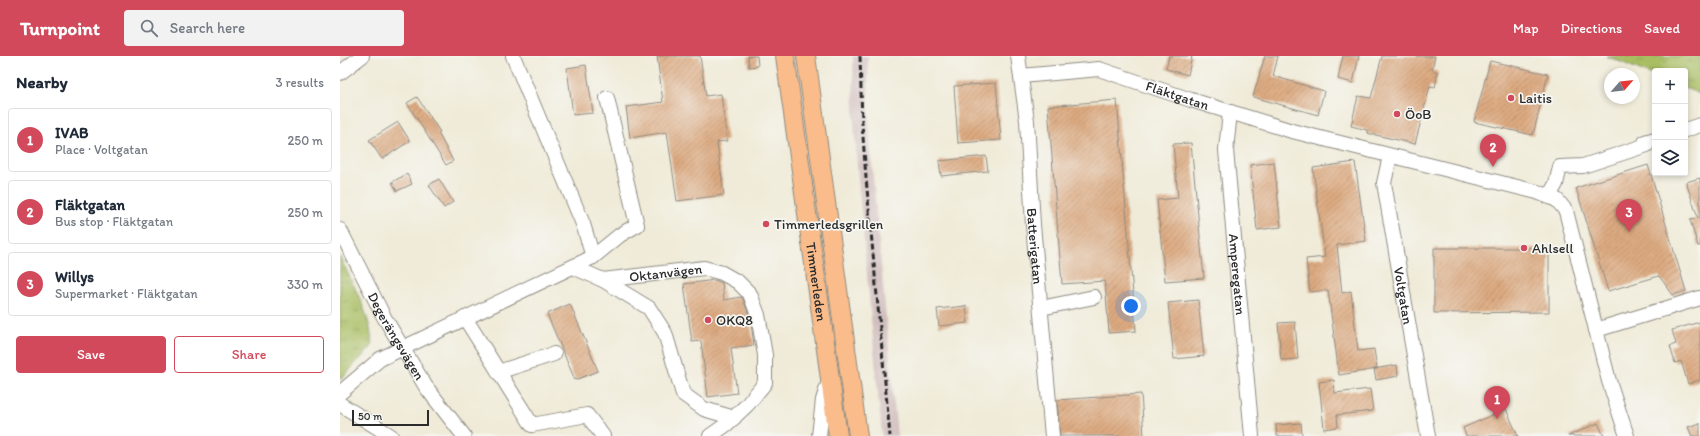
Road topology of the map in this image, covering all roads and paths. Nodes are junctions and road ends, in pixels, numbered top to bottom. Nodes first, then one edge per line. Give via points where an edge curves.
1 (362, 56) edge
2 (513, 56) edge
3 (784, 56) edge
4 (806, 56) edge
5 (1018, 56) edge
6 (340, 73) edge
7 (1021, 76) junction
8 (607, 98) dead end
9 (1230, 112) junction
10 (1700, 125) edge
11 (1688, 129) edge
12 (1652, 140) edge
13 (1390, 156) junction
14 (1549, 196) junction
15 (340, 230) edge
16 (593, 257) junction
17 (573, 267) junction
18 (603, 280) junction
19 (1094, 297) dead end
20 (1700, 298) edge
21 (1041, 308) junction
22 (465, 318) junction
23 (1596, 330) junction
24 (402, 347) junction
25 (554, 354) dead end
26 (498, 372) junction
27 (830, 377) junction
28 (340, 393) edge
29 (340, 404) edge
30 (734, 418) junction
31 (391, 436) edge
32 (464, 436) edge
33 (603, 436) edge
34 (710, 436) edge
35 (819, 436) edge
36 (838, 436) edge
37 (858, 436) edge
38 (1052, 436) edge
39 (1252, 436) edge
40 (1428, 436) edge
41 (1627, 436) edge

1 - 6 street
2 - 16 street via 583,224
3 - 27 main road, Timmerleden
4 - 37 main road, Timmerleden
5 - 7 street, Batterigatan
7 - 9 street, Fläktgatan via 1099,69
7 - 21 street, Batterigatan via 1027,121
8 - 16 street via 637,225
9 - 13 street, Fläktgatan
9 - 39 street, Amperegatan via 1226,150
10 - 11 street
12 - 14 street via 1646,142 1646,145 1583,166 1560,167 1556,184
13 - 14 street, Fläktgatan
13 - 40 street, Voltgatan via 1384,183
14 - 23 street, Fläktgatan via 1558,200 1566,210
15 - 24 street, Degerängsvägen
16 - 17 street
17 - 18 street, Oktanvägen
17 - 22 street
18 - 30 street, Oktanvägen via 648,308 665,333 683,394 704,409
18 - 30 street, Oktanvägen via 704,268 722,273 738,282 750,294 758,315 765,355 765,383
19 - 21 street
20 - 23 street
21 - 38 street, Batterigatan
22 - 24 street
22 - 26 street
23 - 41 street, Fläktgatan
24 - 28 street via 380,359
24 - 32 street, Degerängsvägen via 426,387
25 - 26 street
26 - 33 street via 532,425 587,415
27 - 35 street via 823,400
27 - 36 main road, Timmerleden
29 - 31 street
30 - 34 street, Oktanvägen

